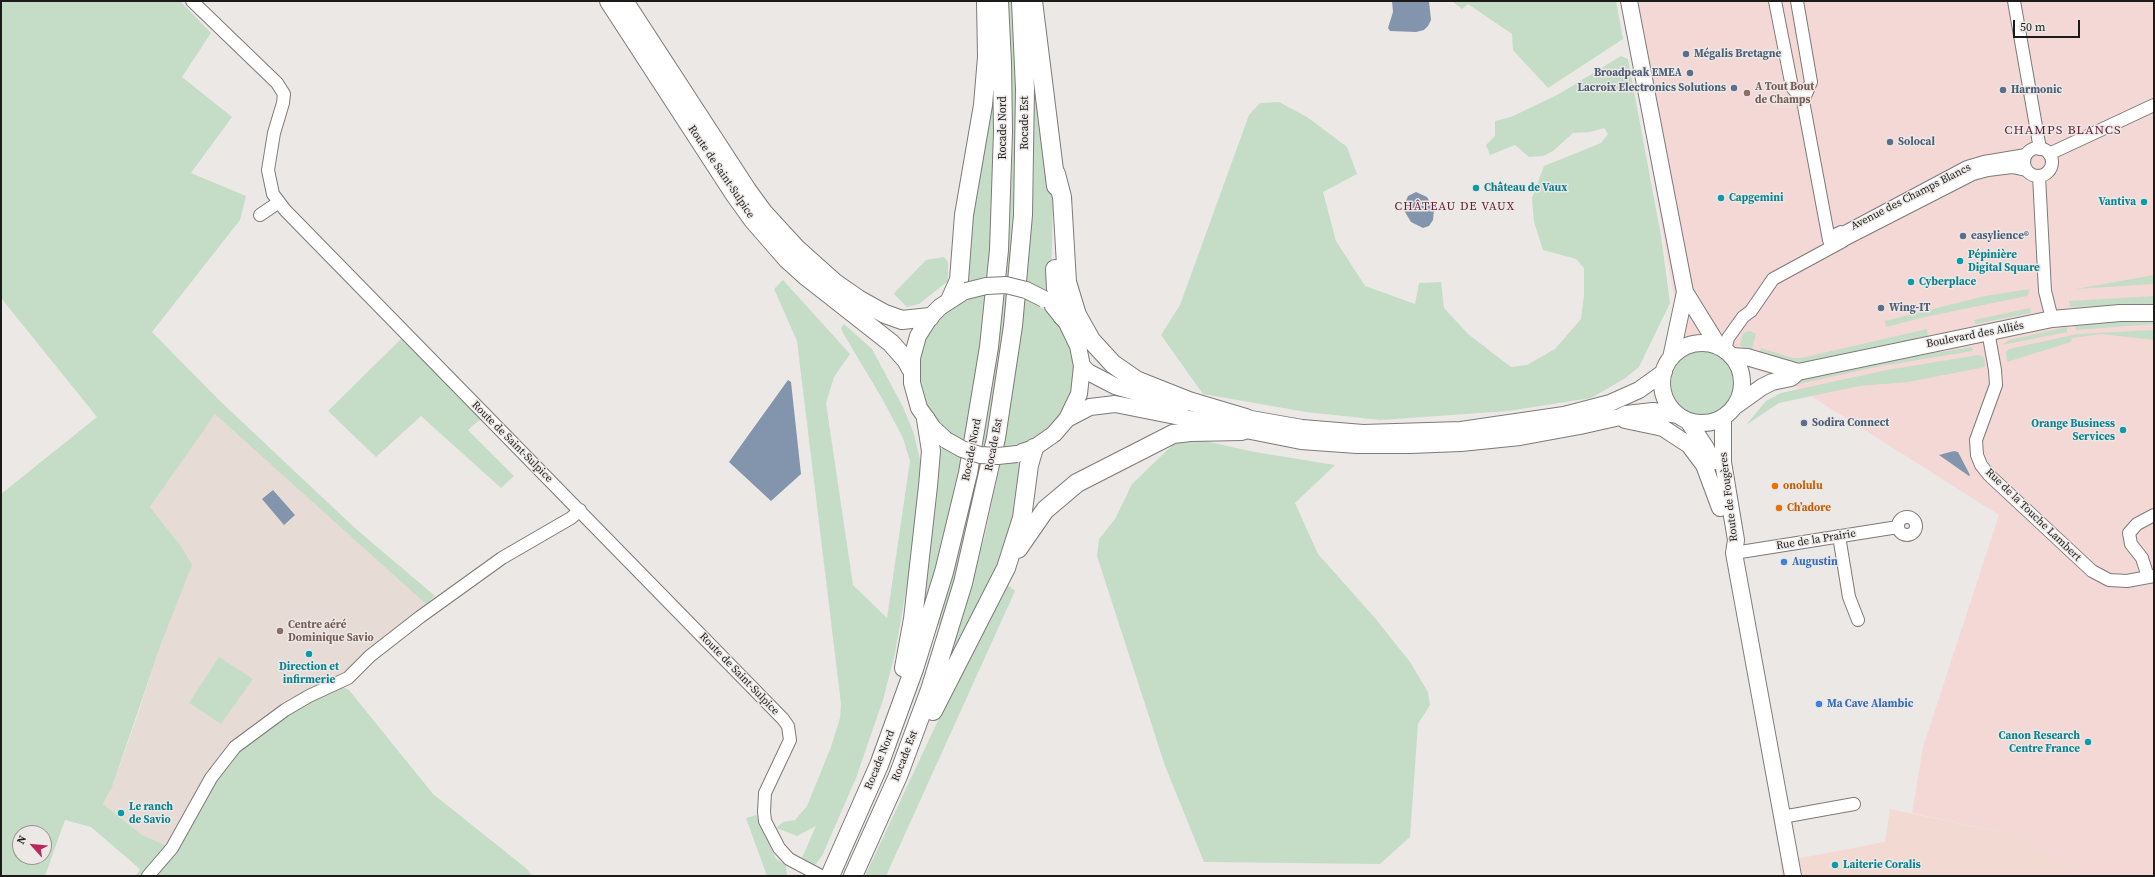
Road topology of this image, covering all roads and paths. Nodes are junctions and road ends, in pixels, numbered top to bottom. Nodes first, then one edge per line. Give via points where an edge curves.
1 (192, 1) edge
2 (609, 1) edge
3 (624, 1) edge
4 (986, 1) edge
5 (998, 1) edge
6 (1021, 1) edge
7 (1033, 1) edge
8 (1629, 1) edge
9 (1774, 1) edge
10 (1797, 1) edge
11 (2014, 1) edge
12 (1803, 101) junction
13 (2154, 105) edge
14 (2045, 151) junction
15 (2026, 155) junction
16 (2026, 170) junction
17 (1056, 174) junction
18 (2039, 176) junction
19 (279, 202) junction
20 (1824, 212) junction
21 (260, 215) dead end
22 (1843, 235) junction
23 (1830, 243) junction
24 (1685, 292) junction
25 (958, 294) junction
26 (2154, 313) edge
27 (1062, 316) junction
28 (930, 317) junction
29 (2052, 319) junction
30 (1988, 331) junction
31 (1725, 351) junction
32 (1671, 358) junction
33 (1082, 366) junction
34 (911, 369) junction
35 (1664, 372) junction
36 (1798, 372) junction
37 (1729, 412) junction
38 (1620, 417) junction
39 (1683, 418) junction
40 (926, 419) junction
41 (1067, 419) junction
42 (1244, 425) junction
43 (1034, 448) junction
44 (1720, 508) junction
45 (580, 510) junction
46 (2154, 515) edge
47 (1898, 527) dead end
48 (1839, 536) junction
49 (1734, 553) junction
50 (1006, 568) junction
51 (2151, 577) edge
52 (1858, 620) dead end
53 (1854, 804) dead end
54 (1782, 817) junction
55 (855, 872) edge
56 (148, 876) edge
57 (821, 876) edge
58 (828, 876) edge
59 (1793, 876) edge

1 - 19 street, Route de Saint-Sulpice via 277,83 284,94 268,170 272,189
2 - 34 highway, Route de Saint-Sulpice via 753,220 807,278 891,343
3 - 28 highway, Route de Saint-Sulpice via 747,190 796,249 858,299 885,314 902,320
4 - 25 highway via 987,57 983,105 964,215
5 - 58 highway, Rocade Nord via 1003,132 999,250 989,346 968,473 944,572 912,676 879,765
6 - 55 highway, Rocade Est via 1025,89 1023,214 1013,326 996,438 965,576 939,662 898,776
7 - 17 highway
8 - 24 main road
9 - 12 street via 1792,87
10 - 12 street via 1810,82
11 - 14 street
12 - 20 street
13 - 14 street
14 - 15 street via 2032,150
14 - 18 street via 2052,162 2051,168
15 - 16 street
15 - 22 street, Avenue des Champs Blancs via 1967,167
16 - 18 street
16 - 22 street, Avenue des Champs Blancs via 2012,167 1973,174
17 - 27 highway via 1055,277
17 - 42 highway via 1062,197 1067,282 1077,315 1094,344 1113,364 1145,385
18 - 29 street via 2045,291
19 - 21 street
19 - 45 street, Route de Saint-Sulpice via 499,430
20 - 22 street
20 - 23 street
22 - 23 street
23 - 31 street via 1824,252 1773,279 1728,338
24 - 31 main road
24 - 32 main road
25 - 27 main road, bridge via 986,286 1026,290 1044,299
25 - 28 main road
26 - 29 main road, Boulevard des Alliés
27 - 33 main road via 1076,338
28 - 34 main road via 918,336
29 - 30 main road, Boulevard des Alliés
30 - 36 main road, Boulevard des Alliés
30 - 51 street, Rue de la Touche Lambert via 1996,370 1996,385 1976,440 1981,465 1988,475 2092,571 2109,580 2127,581
31 - 32 main road via 1702,343 1694,344 1678,351
31 - 36 main road, Boulevard des Alliés
31 - 37 main road via 1738,365 1742,380 1739,398
32 - 35 main road
33 - 41 main road via 1079,394
33 - 42 main road via 1106,382
34 - 40 main road via 914,396
35 - 39 main road via 1663,391 1666,400
35 - 42 main road via 1633,393 1610,403 1564,415 1461,430 1363,433
36 - 37 main road, Boulevard des Alliés via 1791,378 1762,387
37 - 39 main road via 1706,423
37 - 49 main road, Route de Fougères via 1723,462 1736,540
38 - 39 main road via 1645,412
38 - 42 main road via 1520,436 1417,445 1357,445 1301,441
38 - 44 main road via 1628,422 1645,422 1663,428 1686,442 1704,465
39 - 44 main road, Route de Fougères via 1711,459 1721,500
40 - 43 main road, bridge via 946,440 980,455 1017,454
40 - 58 highway via 930,442 930,471 908,653 881,737
41 - 42 main road via 1090,407 1115,404
41 - 43 main road via 1054,434
42 - 50 highway via 1173,434 1077,484 1045,510
43 - 50 highway via 1029,465 1022,518
44 - 49 main road, Route de Fougères via 1727,541
45 - 56 street via 571,518 502,558 420,617 370,656 348,678 285,710 235,747 211,778 172,848
45 - 57 street, Route de Saint-Sulpice via 788,726 790,740 768,783 764,812 769,830 779,848 789,859
46 - 51 street, Rue de la Touche Lambert via 2137,524 2129,533 2131,544 2142,558
47 - 48 street, Rue de la Prairie
48 - 49 street, Rue de la Prairie
48 - 52 street via 1849,597
49 - 54 main road
50 - 55 highway via 939,696 892,803
53 - 54 street
54 - 59 main road

